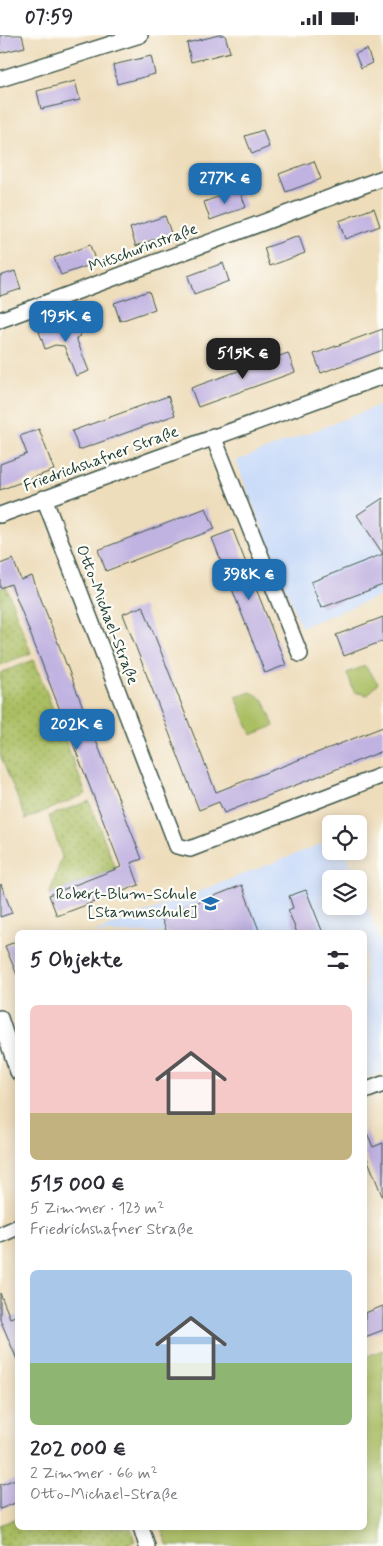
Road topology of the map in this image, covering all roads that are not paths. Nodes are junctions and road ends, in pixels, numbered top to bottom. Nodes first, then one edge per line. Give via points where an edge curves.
1 (140, 35) edge
2 (0, 79) edge
3 (383, 178) edge
4 (0, 320) edge
5 (383, 376) edge
6 (213, 436) junction
7 (44, 497) junction
8 (0, 515) edge
9 (300, 654) dead end
10 (383, 775) edge
11 (0, 1018) edge
12 (15, 1063) edge
13 (383, 1084) edge
14 (367, 1090) edge
15 (15, 1228) edge
16 (0, 1235) edge
17 (142, 1530) edge
18 (147, 1546) edge

1 - 2 street
3 - 4 street, Mitschurinstraße
5 - 6 street, Friedrichshafner Straße
6 - 7 street, Friedrichshafner Straße
6 - 9 street
7 - 8 street, Friedrichshafner Straße
7 - 10 street, Otto-Michael-Straße via 177,846 190,849
11 - 12 street
13 - 14 street
15 - 16 street
17 - 18 street

